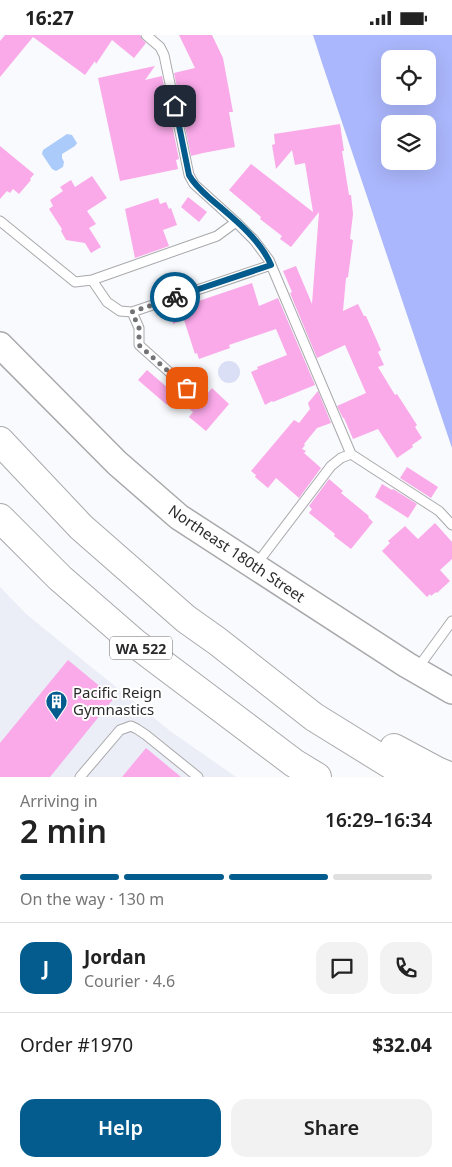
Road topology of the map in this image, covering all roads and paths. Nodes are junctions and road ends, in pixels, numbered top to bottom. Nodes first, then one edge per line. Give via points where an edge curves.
1 (146, 35) edge
2 (0, 221) edge
3 (236, 222) junction
4 (271, 265) junction
5 (92, 280) junction
6 (132, 312) junction
7 (0, 345) edge
8 (187, 388) dead end
9 (0, 441) edge
10 (351, 454) junction
11 (0, 518) edge
12 (452, 525) edge
13 (255, 566) junction
14 (452, 621) edge
15 (218, 641) junction
16 (416, 670) junction
17 (452, 691) edge
18 (301, 770) edge
19 (80, 777) edge
20 (198, 777) edge
21 (317, 777) edge
22 (411, 777) edge
23 (451, 777) edge

1 - 3 lane via 164,55 189,175 194,184
2 - 5 lane via 75,282
3 - 4 lane via 254,240
3 - 5 lane via 217,236
4 - 6 lane
4 - 10 lane
5 - 6 lane via 107,302 120,311
6 - 8 lane via 139,328 139,345
7 - 13 main road, Northeast 180th Street via 124,469 179,517
9 - 15 highway, WA 522 via 81,527 186,619
10 - 12 lane via 439,511
10 - 13 lane via 341,457 331,466
11 - 18 highway, WA 522 via 60,578 136,644
13 - 16 main road, Northeast 180th Street
14 - 16 lane
15 - 22 highway, WA 522 via 314,717
15 - 23 highway via 341,720
16 - 17 main road, Northeast 180th Street
18 - 21 highway, WA 522
19 - 20 lane via 120,730 131,726

